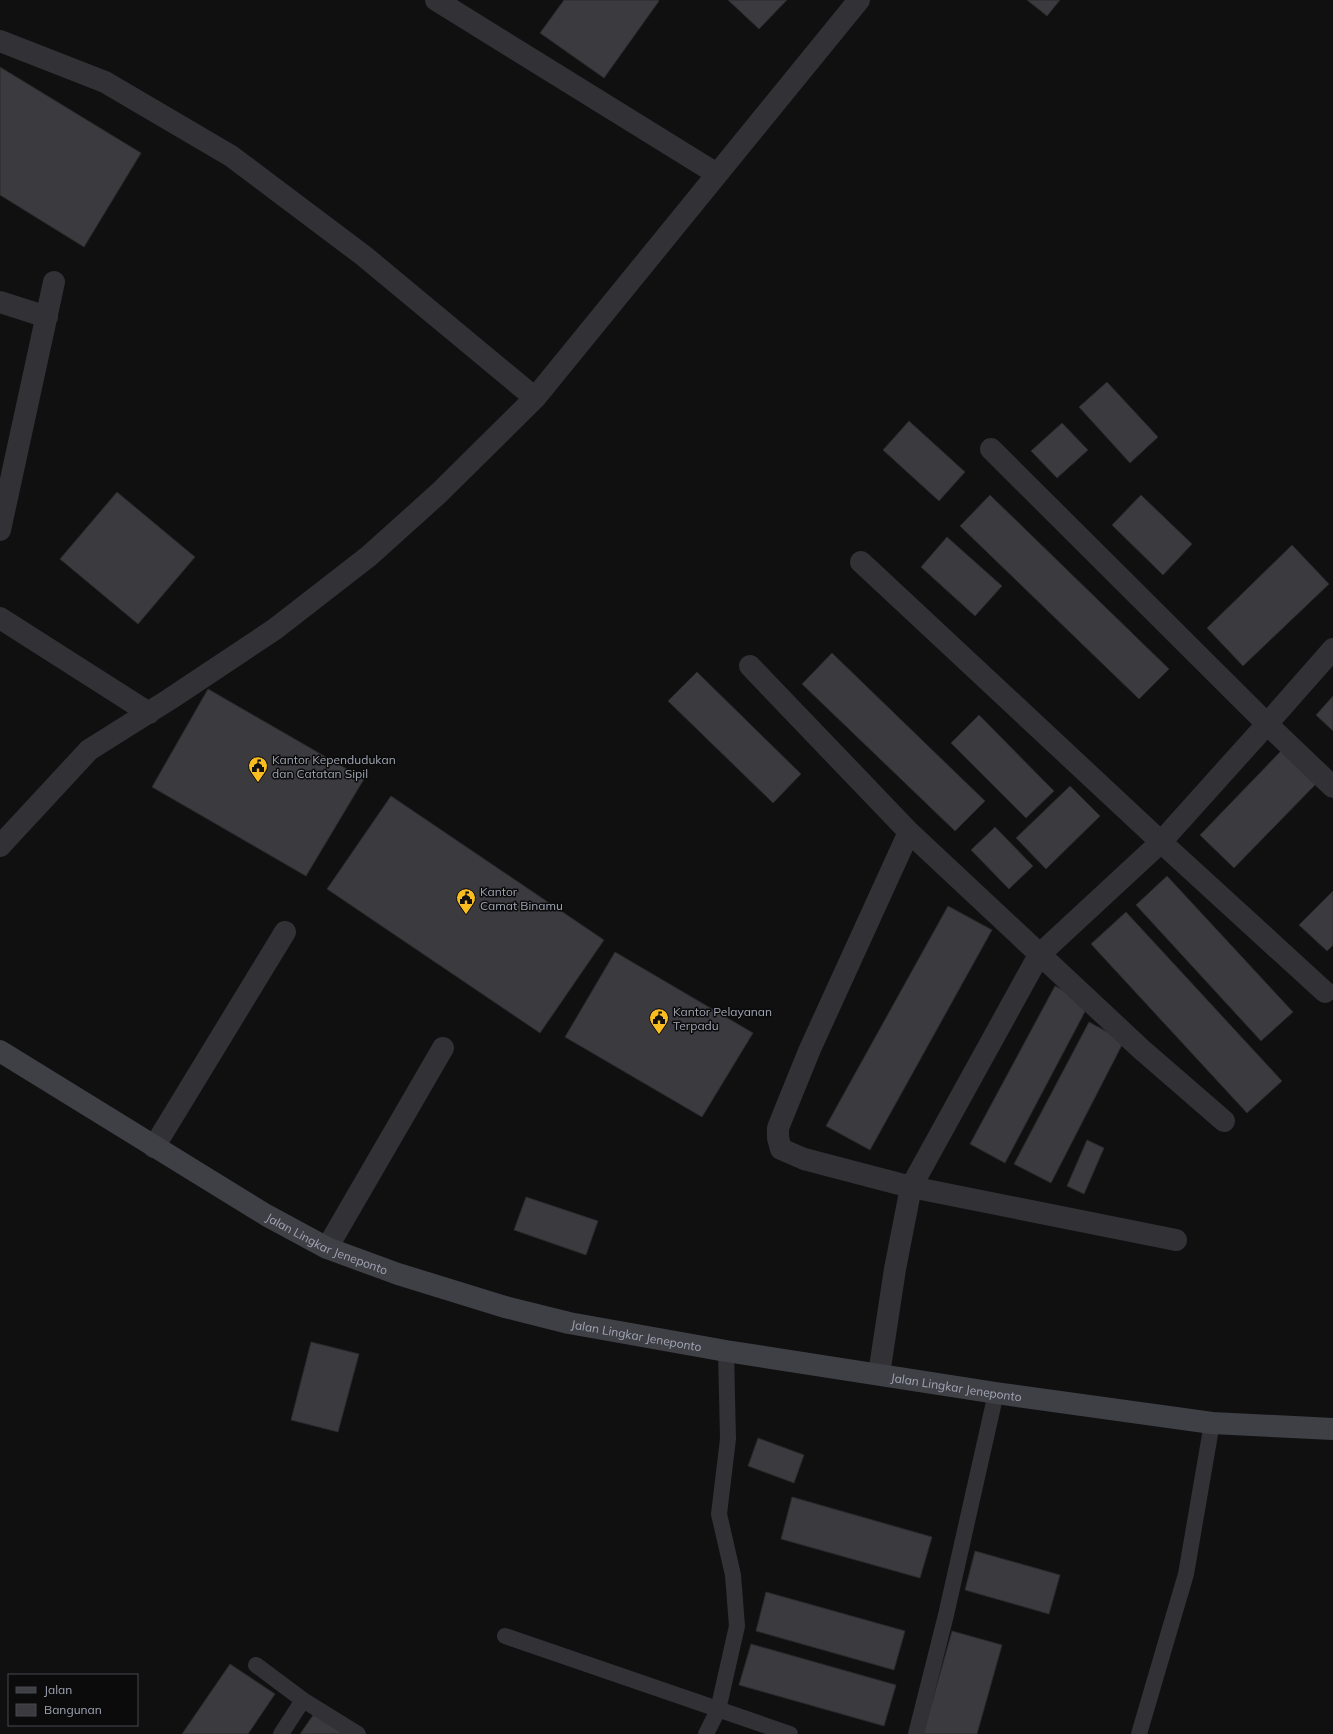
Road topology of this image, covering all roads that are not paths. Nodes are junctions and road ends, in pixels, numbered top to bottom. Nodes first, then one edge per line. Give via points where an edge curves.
1 (436, 0) edge
2 (859, 0) edge
3 (0, 41) edge
4 (717, 174) junction
5 (54, 282) dead end
6 (0, 302) edge
7 (47, 317) junction
8 (534, 398) junction
9 (991, 449) dead end
10 (0, 530) edge
11 (861, 562) dead end
12 (0, 618) edge
13 (1333, 649) edge
14 (750, 666) dead end
15 (149, 713) junction
16 (1267, 724) junction
17 (1333, 787) edge
18 (909, 832) junction
19 (1161, 842) junction
20 (0, 846) edge
21 (285, 932) dead end
22 (1039, 954) junction
23 (1325, 992) dead end
24 (443, 1048) dead end
25 (0, 1051) edge
26 (1224, 1121) dead end
27 (154, 1147) junction
28 (911, 1187) junction
29 (1176, 1240) dead end
30 (327, 1248) junction
31 (726, 1351) junction
32 (879, 1374) junction
33 (996, 1393) junction
34 (1212, 1423) junction
35 (1333, 1429) edge
36 (505, 1636) dead end
37 (256, 1665) dead end
38 (303, 1700) junction
39 (718, 1710) junction
40 (281, 1734) edge
41 (358, 1734) edge
42 (706, 1734) edge
43 (790, 1734) edge
44 (916, 1734) edge
45 (1139, 1734) edge

1 - 4 street
2 - 4 street
3 - 8 street via 106,82 231,156 364,256
4 - 8 street
5 - 7 street
6 - 7 street
7 - 10 street
8 - 15 street via 439,493 369,556 275,629
9 - 16 street
11 - 19 street
12 - 15 street
13 - 16 street
14 - 18 street
15 - 20 street via 89,750
16 - 17 street
16 - 19 street
18 - 22 street
18 - 28 street via 810,1049 778,1128 778,1138 781,1150 804,1159
19 - 22 street
19 - 23 street
21 - 27 street
22 - 26 street via 1141,1049
22 - 28 street
24 - 30 street
25 - 27 main road, Jalan Lingkar Jeneponto
27 - 30 main road, Jalan Lingkar Jeneponto via 266,1215
28 - 29 street
28 - 32 street
30 - 31 main road, Jalan Lingkar Jeneponto via 505,1308 569,1323
31 - 32 main road, Jalan Lingkar Jeneponto
31 - 39 lane via 728,1439 719,1514 733,1575 738,1626
32 - 33 main road, Jalan Lingkar Jeneponto
33 - 34 main road, Jalan Lingkar Jeneponto
33 - 44 lane via 946,1615
34 - 35 main road, Jalan Lingkar Jeneponto
34 - 45 lane via 1186,1574
36 - 39 lane
37 - 38 lane
38 - 40 lane
38 - 41 lane
39 - 42 lane
39 - 43 lane

